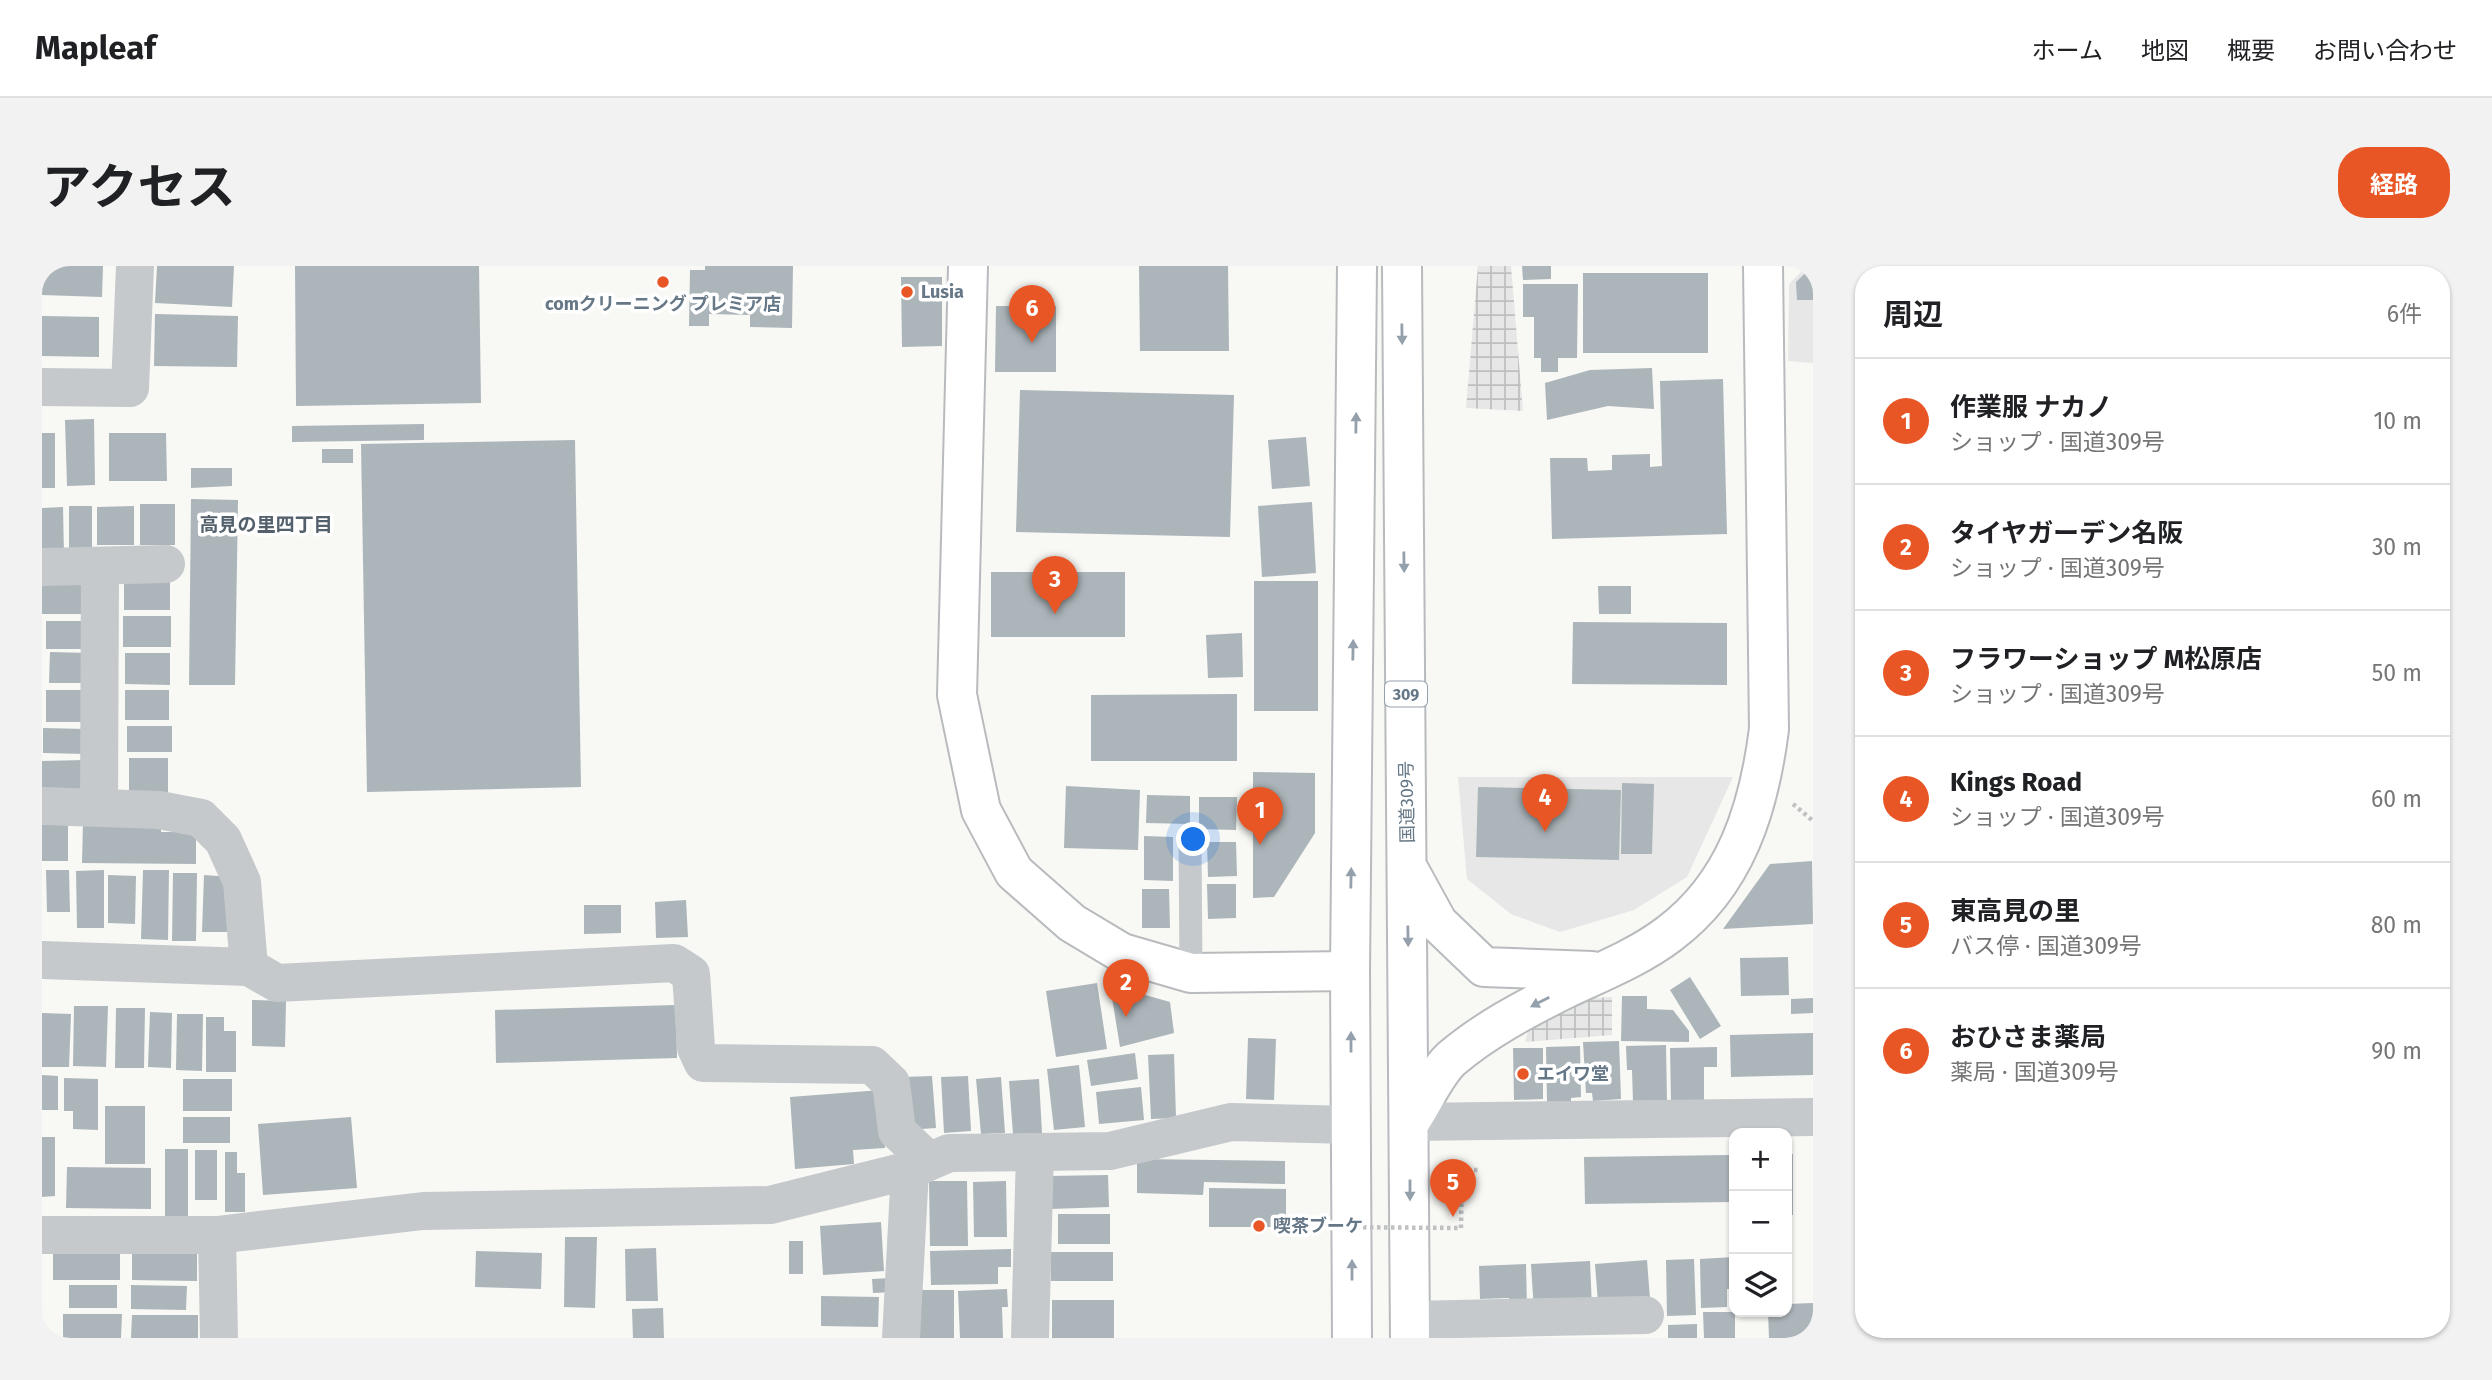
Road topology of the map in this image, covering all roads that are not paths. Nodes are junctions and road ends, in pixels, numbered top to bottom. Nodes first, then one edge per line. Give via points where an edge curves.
1 (135, 266) edge
2 (968, 266) edge
3 (1357, 266) edge
4 (1402, 266) edge
5 (1763, 266) edge
6 (42, 387) edge
7 (166, 564) dead end
8 (100, 566) junction
9 (42, 567) edge
10 (42, 806) edge
11 (99, 808) junction
12 (1190, 839) dead end
13 (1408, 868) junction
14 (42, 960) edge
15 (249, 967) junction
16 (1350, 971) junction
17 (1601, 971) junction
18 (1191, 973) junction
19 (1813, 1117) edge
20 (1410, 1122) junction
21 (1351, 1125) junction
22 (1035, 1152) junction
23 (919, 1165) junction
24 (217, 1235) junction
25 (42, 1236) edge
26 (1645, 1315) dead end
27 (1410, 1329) edge
28 (219, 1338) edge
29 (901, 1338) edge
30 (1030, 1338) edge
31 (1352, 1338) edge

1 - 6 street via 130,388
2 - 18 highway via 957,695 981,810 1014,872 1072,923 1122,953
16 -> 3 highway
4 -> 13 highway, 国道309号 / 309
5 - 17 highway via 1769,729 1763,778 1753,817 1707,898 1668,935
7 - 8 street
8 - 9 street
8 - 11 street
10 - 11 street
11 - 15 street via 159,810 201,818 223,840 242,882
12 - 18 lane
13 - 17 highway via 1438,923 1484,967
13 -> 20 highway, 国道309号 / 309
14 - 15 street
15 - 23 street via 277,983 674,963 691,974 696,1048 703,1063 872,1065 891,1083 897,1131
16 - 18 highway
21 -> 16 highway
17 -> 20 highway via 1513,1015 1449,1061
19 - 20 street
20 -> 27 highway, 国道309号 / 309
21 - 22 street via 1231,1122 1110,1151
31 -> 21 highway
22 - 23 street via 949,1153
22 - 30 street
23 - 24 street via 770,1205 423,1210
23 - 29 street
24 - 25 street
24 - 28 street
26 - 27 street

